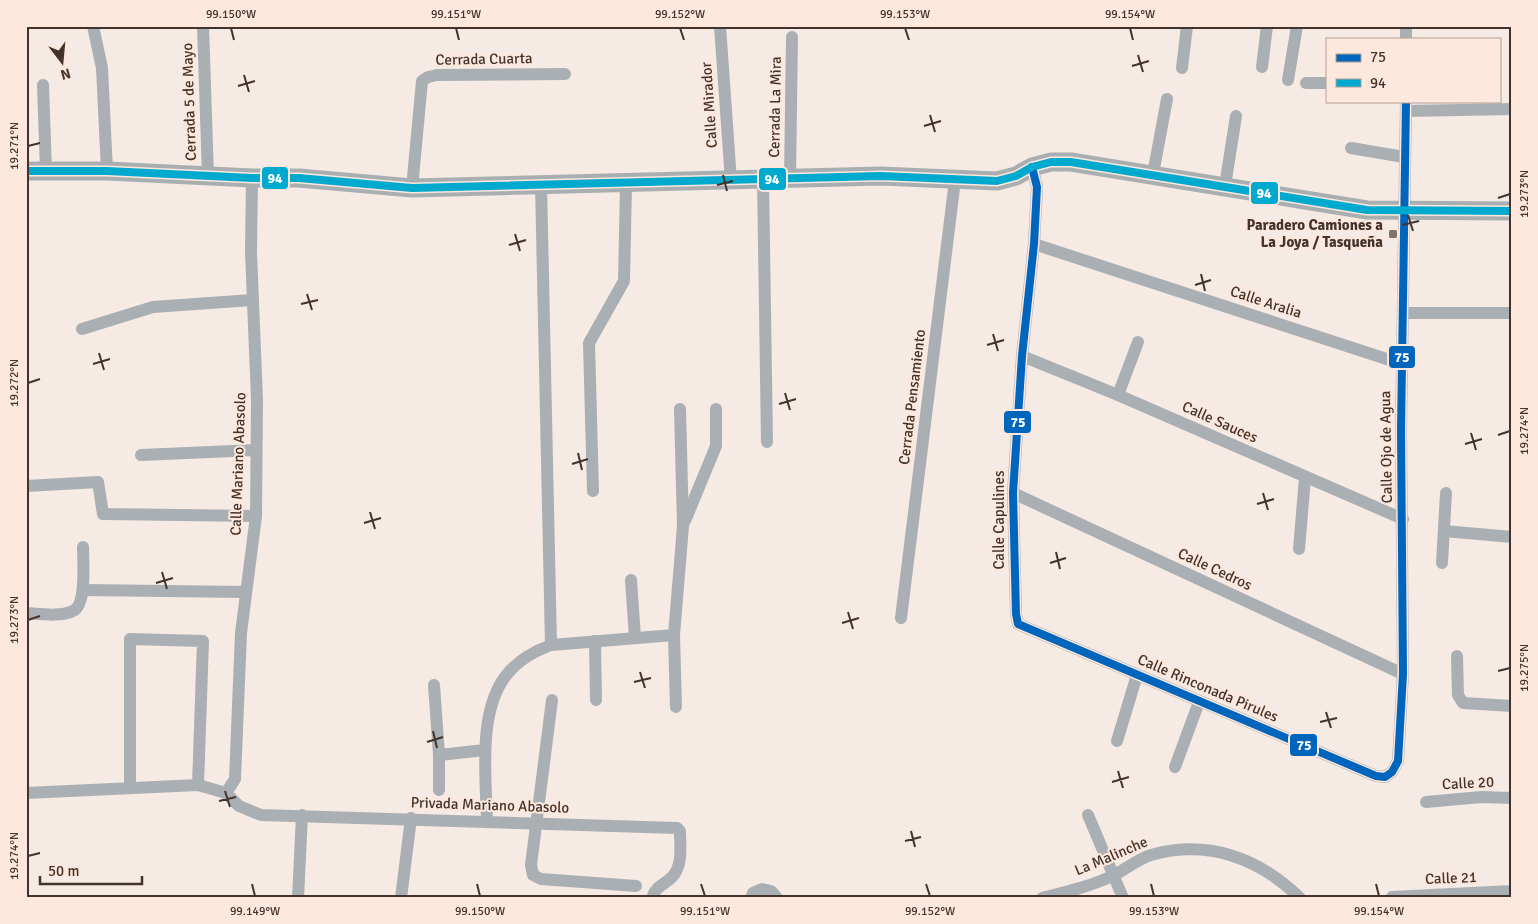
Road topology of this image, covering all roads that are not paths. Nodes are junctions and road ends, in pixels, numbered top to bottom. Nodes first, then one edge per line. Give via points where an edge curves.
1 (93, 26) edge
2 (203, 26) edge
3 (720, 26) edge
4 (1187, 26) edge
5 (1267, 26) edge
6 (1297, 26) edge
7 (792, 37) dead end
8 (1262, 67) dead end
9 (1182, 68) dead end
10 (565, 74) dead end
11 (1288, 80) dead end
12 (1306, 83) dead end
13 (1326, 83) edge
14 (43, 85) dead end
15 (1167, 99) dead end
16 (1406, 106) edge
17 (1512, 110) edge
18 (1236, 116) dead end
19 (1351, 148) dead end
20 (1404, 157) junction
21 (1032, 167) junction
22 (46, 171) junction
23 (107, 171) junction
24 (26, 172) edge
25 (1153, 174) junction
26 (208, 176) junction
27 (252, 178) junction
28 (762, 178) junction
29 (790, 178) junction
30 (955, 180) junction
31 (731, 181) junction
32 (541, 184) junction
33 (626, 184) junction
34 (1225, 186) junction
35 (412, 188) junction
36 (1512, 211) edge
37 (1404, 212) junction
38 (1034, 244) junction
39 (252, 300) junction
40 (1404, 313) junction
41 (1512, 313) edge
42 (82, 329) dead end
43 (1138, 342) dead end
44 (1022, 356) junction
45 (1402, 364) junction
46 (1118, 395) junction
47 (680, 409) dead end
48 (716, 409) dead end
49 (767, 442) dead end
50 (256, 450) junction
51 (141, 455) dead end
52 (1306, 478) junction
53 (26, 486) edge
54 (593, 491) dead end
55 (1013, 493) junction
56 (1446, 493) dead end
57 (256, 516) junction
58 (1403, 519) junction
59 (683, 526) junction
60 (1444, 531) junction
61 (1512, 537) edge
62 (83, 548) dead end
63 (1299, 549) dead end
64 (1442, 563) dead end
65 (631, 580) dead end
66 (83, 590) junction
67 (246, 592) junction
68 (26, 613) edge
69 (901, 618) dead end
70 (1027, 629) joint
71 (674, 635) junction
72 (635, 638) junction
73 (595, 641) junction
74 (551, 645) junction
75 (1457, 656) dead end
76 (1403, 674) junction
77 (1137, 675) junction
78 (434, 685) dead end
79 (552, 700) dead end
80 (596, 700) dead end
81 (1199, 702) junction
82 (1512, 706) edge
83 (676, 707) dead end
84 (1117, 741) dead end
85 (485, 750) junction
86 (439, 755) junction
87 (1175, 767) dead end
88 (1376, 776) joint
89 (198, 785) junction
90 (130, 787) junction
91 (439, 790) dead end
92 (26, 793) edge
93 (226, 793) junction
94 (1512, 798) edge
95 (1426, 802) dead end
96 (302, 815) junction
97 (1088, 815) dead end
98 (411, 818) junction
99 (487, 821) junction
100 (535, 822) junction
101 (1113, 876) junction
102 (636, 886) dead end
103 (1512, 891) edge
104 (1392, 897) edge
105 (298, 898) edge
106 (401, 898) edge
107 (652, 898) edge
108 (750, 898) edge
109 (777, 898) edge
110 (1042, 898) edge
111 (1124, 898) edge
112 (1300, 898) edge

1 - 23 street via 102,68
2 - 26 street, Cerrada 5 de Mayo
3 - 31 street, Calle Mirador
4 - 9 street
5 - 8 street
6 - 11 street
7 - 29 street, Cerrada La Mira
10 - 35 street, Cerrada Cuarta via 437,75 422,81
12 - 13 street
14 - 22 street
15 - 25 street
16 - 17 street
16 - 20 street, Calle Ojo de Agua
18 - 34 street
19 - 20 street
20 - 37 street, Calle Ojo de Agua
21 - 25 street via 1051,162 1071,162
21 - 30 street via 997,181
21 - 38 street, Calle Capulines via 1037,187
22 - 23 street
22 - 24 street
23 - 26 street
25 - 34 street
26 - 27 street
27 - 35 street via 299,178
27 - 39 street, Calle Mariano Abasolo
28 - 29 street
28 - 31 street
28 - 49 street
29 - 30 street via 881,176
30 - 69 street, Cerrada Pensamiento
31 - 33 street
32 - 33 street
32 - 35 street
32 - 74 street
33 - 54 street via 624,281 588,343
34 - 37 street via 1367,210
36 - 37 street
37 - 40 street, Calle Ojo de Agua
38 - 44 street, Calle Capulines
38 - 45 street, Calle Aralia
39 - 42 street via 153,307
39 - 50 street, Calle Mariano Abasolo via 258,400
40 - 41 street
40 - 45 street, Calle Ojo de Agua
43 - 46 street
44 - 46 street, Calle Sauces
44 - 55 street, Calle Capulines
45 - 58 street, Calle Ojo de Agua
46 - 52 street, Calle Sauces
47 - 59 street
48 - 59 street via 716,446
50 - 51 street
50 - 57 street, Calle Mariano Abasolo
52 - 58 street, Calle Sauces
52 - 63 street
53 - 57 street via 98,482 103,514
55 - 70 street, Calle Capulines via 1016,614 1018,624
55 - 76 street, Calle Cedros
56 - 60 street
57 - 67 street, Calle Mariano Abasolo
58 - 76 street, Calle Ojo de Agua
59 - 71 street
60 - 61 street
60 - 64 street
62 - 66 street
65 - 72 street
66 - 67 street
66 - 68 street via 79,606 74,611
67 - 93 street, Calle Mariano Abasolo via 241,633 235,779
70 - 77 street, Calle Rinconada Pirules
71 - 72 street
71 - 83 street
72 - 73 street
73 - 74 street
73 - 80 street
74 - 85 street via 530,653 508,672 493,699
75 - 82 street via 1458,695 1463,703
76 - 88 street, Calle Ojo de Agua via 1398,761 1385,777
77 - 81 street, Calle Rinconada Pirules
77 - 84 street
78 - 86 street
79 - 100 street
81 - 87 street
81 - 88 street, Calle Rinconada Pirules
85 - 86 street
85 - 99 street
86 - 91 street
89 - 90 street
89 - 90 street via 202,641 130,639
89 - 93 street
90 - 92 street
93 - 96 street, Privada Mariano Abasolo via 239,806 261,815
94 - 95 street, Calle 20
96 - 98 street, Privada Mariano Abasolo
96 - 105 street
97 - 101 street
98 - 99 street, Privada Mariano Abasolo
98 - 106 street
99 - 100 street, Privada Mariano Abasolo
100 - 102 street via 533,875 541,879
100 - 107 street, Privada Mariano Abasolo via 677,828 680,830 678,868 655,890
101 - 110 street, La Malinche
101 - 111 street
101 - 112 street, La Malinche via 1149,856 1186,848 1215,850 1248,861 1282,880
103 - 104 street, Calle 21
108 - 109 street via 762,889 771,891

